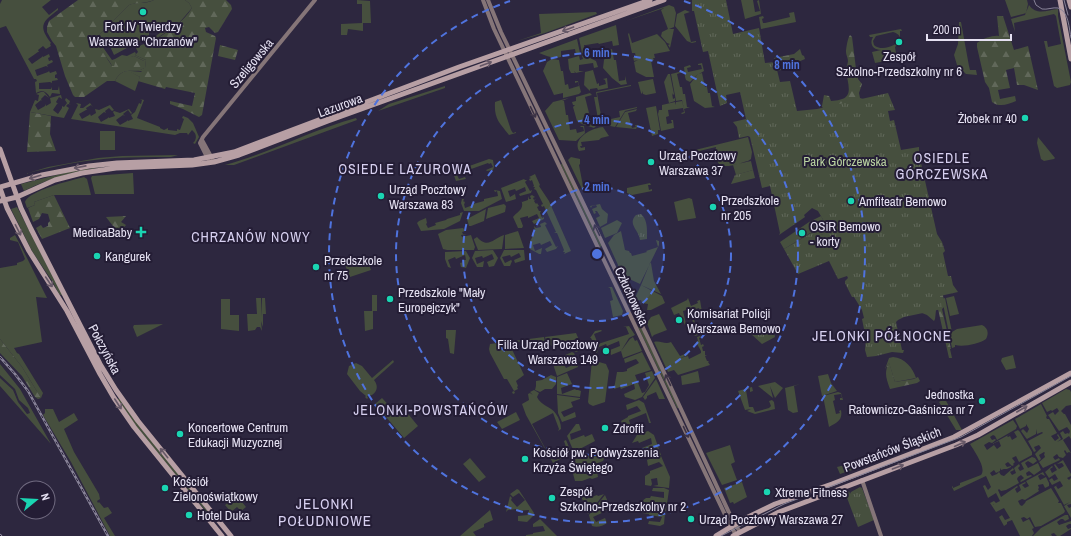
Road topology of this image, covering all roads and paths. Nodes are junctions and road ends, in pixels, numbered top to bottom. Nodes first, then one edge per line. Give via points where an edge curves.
1 (315, 0) edge
2 (483, 0) edge
3 (488, 0) edge
4 (650, 0) edge
5 (664, 0) edge
6 (1060, 0) edge
7 (1069, 0) edge
8 (1071, 7) edge
9 (512, 52) junction
10 (506, 54) junction
11 (1071, 59) edge
12 (0, 149) edge
13 (211, 160) junction
14 (13, 184) junction
15 (0, 188) edge
16 (17, 197) junction
17 (2, 201) edge
18 (1071, 373) edge
19 (1071, 382) edge
20 (862, 480) junction
21 (733, 525) junction
22 (736, 534) edge
23 (222, 536) edge
24 (231, 536) edge
25 (716, 536) edge
26 (881, 536) edge

1 - 13 street, Szeligowska via 201,142
2 - 10 street, Człuchowska
3 - 9 street, Człuchowska
4 -> 9 main road, Lazurowa
5 - 9 main road, Lazurowa
6 - 11 main road
7 - 8 main road
9 - 10 main road, Lazurowa
21 -> 9 street, Człuchowska
10 - 13 main road, Lazurowa via 253,150
10 -> 21 street, Człuchowska
12 - 14 main road, Połczyńska
13 -> 14 main road, Lazurowa via 89,166 42,175
13 - 16 main road, Lazurowa via 184,166 116,168 88,172 55,180
14 - 15 main road, Lazurowa
14 - 16 main road, Połczyńska
15 - 17 main road, Połczyńska
16 - 17 main road, Lazurowa
24 -> 16 main road, Połczyńska via 140,424 112,384 37,241
17 -> 23 main road, Połczyńska via 29,251 67,311 115,400
18 - 21 main road, Powstańców Śląskich via 954,437 775,504
20 -> 19 main road, Powstańców Śląskich via 967,440
20 - 22 main road, Powstańców Śląskich via 778,512
20 - 26 street
21 - 22 street, Człuchowska
21 - 25 main road, Powstańców Śląskich

